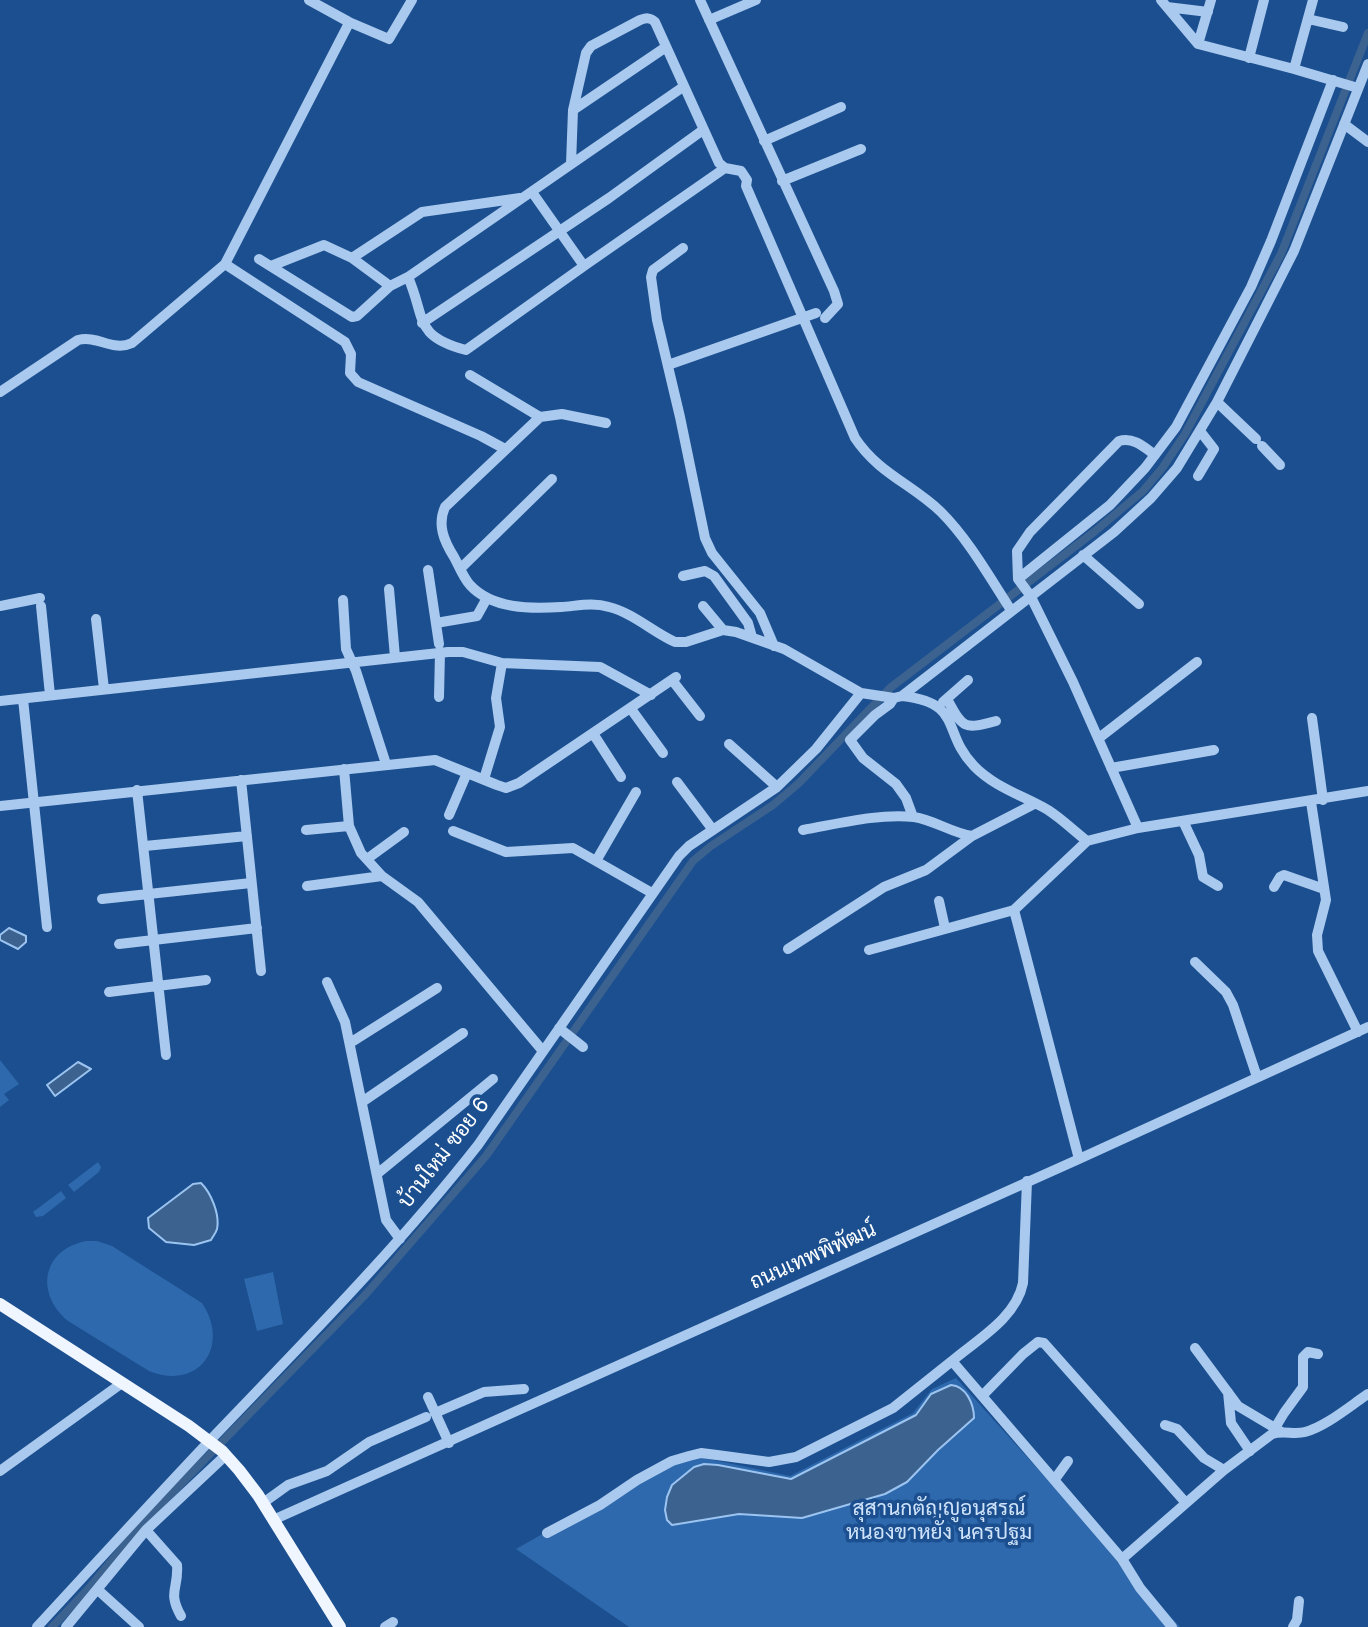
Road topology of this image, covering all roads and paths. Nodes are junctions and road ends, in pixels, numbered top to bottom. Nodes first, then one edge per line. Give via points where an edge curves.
1 (309, 0) edge
2 (412, 0) edge
3 (700, 0) edge
4 (756, 0) edge
5 (1211, 0) edge
6 (1264, 0) edge
7 (1313, 0) edge
8 (1164, 4) edge
9 (1208, 12) junction
10 (1308, 19) junction
11 (709, 20) junction
12 (349, 22) junction
13 (1343, 27) dead end
14 (1198, 44) junction
15 (666, 47) junction
16 (1249, 58) junction
17 (1368, 64) edge
18 (1294, 69) junction
19 (1346, 84) junction
20 (683, 88) junction
21 (841, 107) dead end
22 (573, 110) junction
23 (1344, 124) junction
24 (703, 130) junction
25 (764, 141) junction
26 (1368, 142) edge
27 (861, 149) dead end
28 (571, 164) junction
29 (730, 169) junction
30 (782, 181) junction
31 (531, 192) junction
32 (520, 198) junction
33 (559, 229) junction
34 (683, 247) dead end
35 (352, 258) junction
36 (259, 259) dead end
37 (225, 264) junction
38 (271, 266) junction
39 (584, 266) junction
40 (408, 276) junction
41 (390, 286) junction
42 (804, 322) junction
43 (422, 323) junction
44 (668, 365) junction
45 (470, 375) dead end
46 (0, 392) edge
47 (1217, 402) junction
48 (540, 417) junction
49 (606, 423) dead end
50 (1200, 430) junction
51 (505, 449) junction
52 (1155, 455) junction
53 (1280, 464) dead end
54 (1199, 476) dead end
55 (552, 480) dead end
56 (1083, 555) junction
57 (460, 569) junction
58 (428, 570) dead end
59 (683, 576) dead end
60 (1019, 580) junction
61 (389, 589) dead end
62 (1029, 593) junction
63 (487, 598) junction
64 (343, 600) dead end
65 (1139, 604) dead end
66 (0, 606) edge
67 (703, 606) dead end
68 (1009, 607) junction
69 (96, 619) dead end
70 (436, 623) junction
71 (723, 630) junction
72 (752, 637) junction
73 (774, 646) junction
74 (439, 648) junction
75 (395, 657) junction
76 (1197, 662) dead end
77 (352, 663) junction
78 (502, 663) junction
79 (968, 680) dead end
80 (104, 689) junction
81 (861, 693) junction
82 (50, 695) junction
83 (651, 695) junction
84 (439, 697) dead end
85 (889, 697) junction
86 (23, 699) junction
87 (947, 699) junction
88 (0, 701) edge
89 (938, 707) junction
90 (631, 709) junction
91 (700, 716) dead end
92 (1312, 718) dead end
93 (996, 721) dead end
94 (594, 735) junction
95 (1098, 738) junction
96 (729, 744) dead end
97 (1214, 750) dead end
98 (663, 753) dead end
99 (386, 764) junction
100 (1111, 768) junction
101 (344, 769) junction
102 (467, 773) junction
103 (621, 777) dead end
104 (484, 779) junction
105 (241, 780) junction
106 (677, 782) dead end
107 (777, 787) junction
108 (136, 790) junction
109 (636, 792) dead end
110 (1368, 792) edge
111 (1323, 800) junction
112 (34, 802) junction
113 (1311, 802) junction
114 (1034, 804) junction
115 (0, 806) edge
116 (449, 815) dead end
117 (914, 817) junction
118 (1183, 821) junction
119 (349, 826) junction
120 (1138, 828) junction
121 (306, 830) dead end
122 (713, 830) junction
123 (803, 830) dead end
124 (453, 831) dead end
125 (404, 832) dead end
126 (247, 836) junction
127 (972, 836) junction
128 (1087, 841) junction
129 (145, 846) junction
130 (367, 859) junction
131 (596, 861) junction
132 (382, 876) junction
133 (251, 883) junction
134 (1218, 886) dead end
135 (307, 887) dead end
136 (1274, 887) dead end
137 (1324, 889) junction
138 (652, 893) junction
139 (148, 894) junction
140 (102, 899) dead end
141 (939, 901) dead end
142 (1014, 910) junction
143 (47, 926) dead end
144 (257, 928) junction
145 (945, 928) junction
146 (154, 939) junction
147 (119, 944) dead end
148 (788, 949) dead end
149 (869, 950) dead end
150 (1195, 962) dead end
151 (261, 971) dead end
152 (206, 980) dead end
153 (327, 982) dead end
154 (159, 987) junction
155 (437, 988) dead end
156 (109, 992) dead end
157 (1368, 1027) edge
158 (1357, 1031) junction
159 (463, 1033) dead end
160 (565, 1033) junction
161 (350, 1043) junction
162 (583, 1047) dead end
163 (542, 1050) junction
164 (166, 1055) dead end
165 (1257, 1077) junction
166 (493, 1079) dead end
167 (362, 1102) junction
168 (1079, 1159) junction
169 (377, 1174) junction
170 (1027, 1181) junction
171 (400, 1239) junction
172 (0, 1304) edge
173 (1195, 1348) dead end
174 (1318, 1353) dead end
175 (952, 1361) junction
176 (122, 1382) junction
177 (524, 1389) dead end
178 (1228, 1392) junction
179 (1368, 1394) edge
180 (982, 1396) junction
181 (428, 1397) dead end
182 (431, 1415) junction
183 (1165, 1425) dead end
184 (1278, 1430) junction
185 (449, 1443) junction
186 (218, 1448) junction
187 (1250, 1451) junction
188 (1068, 1461) dead end
189 (1224, 1470) junction
190 (0, 1471) edge
191 (1055, 1479) junction
192 (263, 1503) junction
193 (1186, 1503) junction
194 (273, 1520) junction
195 (146, 1530) junction
196 (547, 1533) dead end
197 (1122, 1559) junction
198 (98, 1590) junction
199 (1299, 1601) dead end
200 (181, 1616) dead end
201 (37, 1627) edge
202 (66, 1627) edge
203 (139, 1627) edge
204 (340, 1627) edge
205 (1172, 1627) edge
206 (1293, 1627) edge

1 - 12 street
2 - 12 street via 389,39
3 - 11 street
4 - 11 street
5 - 9 street
6 - 16 street
7 - 10 street
8 - 9 street
8 - 14 street
9 - 14 street
10 - 13 street
10 - 18 street
11 - 25 street
12 - 37 street
14 - 16 street
15 - 20 street
15 - 22 street
15 - 22 street via 655,22 647,18 591,46
16 - 18 street
17 - 19 street
18 - 19 street
19 - 23 street
19 - 52 street via 1251,287
20 - 24 street
20 - 28 street
21 - 25 street
22 - 28 street
23 - 26 street
23 - 47 street via 1294,251
24 - 29 street via 719,163
24 - 33 street
25 - 30 street
27 - 30 street
28 - 31 street
29 - 39 street
29 - 42 street via 747,180
30 - 42 street via 838,304
31 - 32 street
31 - 33 street
32 - 35 street via 422,212
32 - 40 street
33 - 39 street
33 - 43 street
34 - 44 street via 655,267 651,277
35 - 38 street via 324,245
35 - 41 street
36 - 38 street
37 - 46 street via 125,347 89,338 78,340
37 - 51 street via 345,342 351,354 350,373 358,382
38 - 41 street via 352,317
39 - 43 street via 466,350 428,333
40 - 41 street
40 - 43 street
42 - 44 street
42 - 68 street via 865,452 941,512
44 - 73 street via 705,538 760,613
45 - 48 street
47 - 50 street
47 - 53 street
48 - 49 street via 562,414
48 - 51 street
50 - 54 street via 1214,449
50 - 56 street via 1177,468 1151,498
51 - 57 street via 442,513 442,530
52 - 60 street via 1110,505
52 - 60 street via 1130,439 1114,445 1020,544
55 - 57 street
56 - 62 street
56 - 65 street
57 - 63 street
58 - 70 street
59 - 72 street via 705,571 714,576 748,623
60 - 62 street
61 - 75 street
62 - 68 street
62 - 95 street
63 - 70 street via 477,616
63 - 71 street via 516,606 611,607 675,642
64 - 77 street via 344,641
66 - 82 street via 40,602
67 - 71 street
68 - 85 street
69 - 80 street
70 - 74 street
71 - 72 street
72 - 73 street
73 - 81 street
74 - 75 street
74 - 78 street
74 - 84 street
75 - 77 street
76 - 95 street
77 - 80 street
77 - 99 street
78 - 83 street via 600,667
78 - 104 street via 496,698 500,727
79 - 87 street
80 - 82 street
81 - 85 street
81 - 107 street, บ้านใหม่ ซอย 6
82 - 86 street
83 - 90 street
83 - 91 street via 674,678
85 - 89 street via 924,698
85 - 117 street via 890,704 850,740 863,758 896,784
86 - 88 street
86 - 112 street
87 - 89 street
87 - 93 street via 966,725
89 - 114 street via 952,723 961,751 974,766
90 - 94 street
90 - 98 street
92 - 111 street
94 - 103 street
94 - 104 street via 519,783 506,788
95 - 100 street
96 - 107 street
97 - 100 street
99 - 101 street
99 - 102 street via 435,760
100 - 120 street
101 - 105 street
101 - 119 street
102 - 104 street
102 - 116 street
105 - 108 street
105 - 126 street
106 - 122 street
107 - 122 street, บ้านใหม่ ซอย 6
108 - 112 street
108 - 129 street
109 - 131 street
110 - 111 street
111 - 113 street
112 - 115 street
112 - 143 street
113 - 118 street
113 - 137 street
114 - 127 street
114 - 128 street
117 - 123 street via 865,819
117 - 127 street
118 - 120 street
118 - 134 street via 1199,855 1203,877
119 - 121 street
119 - 130 street
120 - 128 street
122 - 138 street, บ้านใหม่ ซอย 6 via 679,856
124 - 131 street via 506,852 568,847
125 - 130 street
126 - 129 street
126 - 133 street
127 - 148 street via 933,865 877,891
128 - 142 street
129 - 139 street
130 - 132 street
131 - 138 street
132 - 135 street
132 - 163 street via 418,902
133 - 139 street
133 - 144 street
136 - 137 street via 1284,875
137 - 158 street via 1318,951
138 - 160 street, บ้านใหม่ ซอย 6
139 - 140 street
139 - 146 street
141 - 145 street
142 - 145 street
142 - 168 street
144 - 146 street
144 - 151 street
145 - 149 street
146 - 147 street
146 - 154 street
150 - 165 street via 1233,1005
152 - 154 street
153 - 161 street
154 - 156 street
154 - 164 street
155 - 161 street
157 - 158 street, ถนนเทพพิพัฒน์
158 - 165 street, ถนนเทพพิพัฒน์
159 - 167 street
160 - 162 street
160 - 163 street, บ้านใหม่ ซอย 6
161 - 167 street
163 - 171 street, บ้านใหม่ ซอย 6 via 478,1144
165 - 168 street, ถนนเทพพิพัฒน์
166 - 169 street
167 - 169 street
168 - 170 street, ถนนเทพพิพัฒน์
169 - 171 street via 386,1220
170 - 175 street via 1020,1298
170 - 185 street, ถนนเทพพิพัฒน์
171 - 186 street, บ้านใหม่ ซอย 6
172 - 176 main road
173 - 178 street
174 - 184 street via 1308,1352 1303,1357 1303,1387
175 - 180 street
175 - 196 street via 893,1408 796,1457 769,1462 709,1454 672,1461
176 - 186 main road
176 - 190 street
177 - 182 street via 484,1392
178 - 184 street via 1245,1411
178 - 187 street via 1230,1423
179 - 184 street via 1314,1429
180 - 191 street
180 - 193 street via 1023,1354 1038,1342 1044,1343
181 - 182 street
182 - 185 street
182 - 192 street via 369,1442 327,1471 288,1485
183 - 189 street via 1177,1429 1204,1458
184 - 187 street
185 - 194 street, ถนนเทพพิพัฒน์
186 - 192 main road
186 - 195 street
186 - 201 street, บ้านใหม่ ซอย 6
187 - 189 street
188 - 191 street
189 - 193 street
191 - 197 street
192 - 194 main road
193 - 197 street
194 - 204 main road
195 - 198 street
195 - 200 street via 177,1565 173,1601
197 - 205 street
198 - 202 street
198 - 203 street
199 - 206 street

